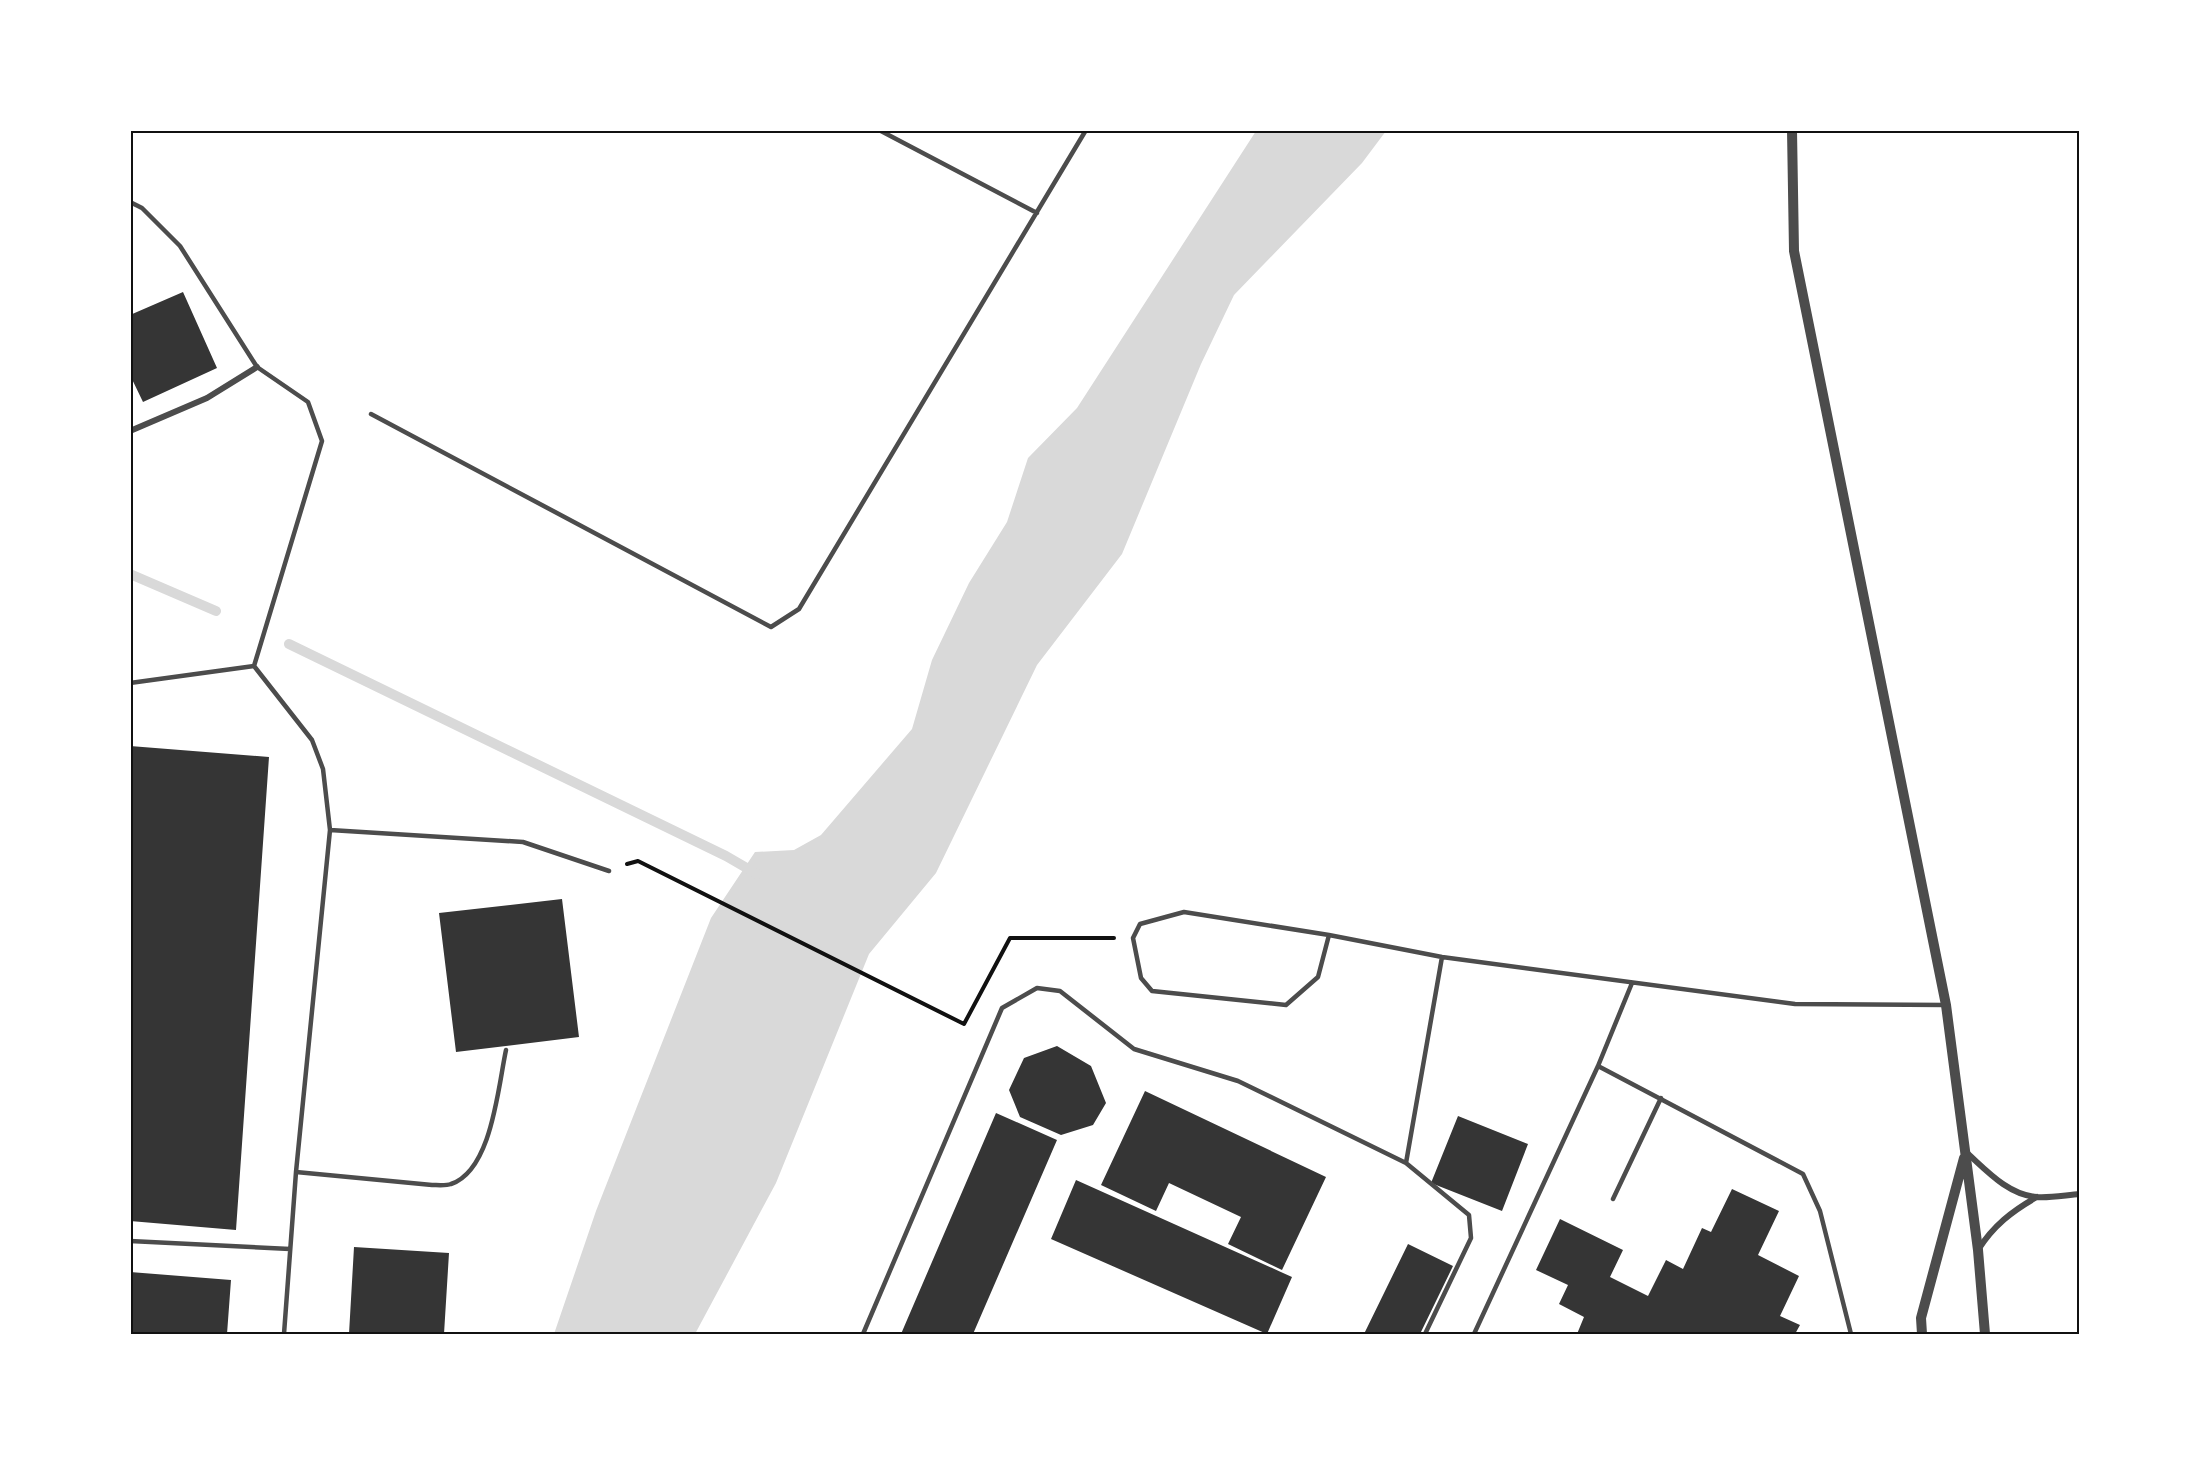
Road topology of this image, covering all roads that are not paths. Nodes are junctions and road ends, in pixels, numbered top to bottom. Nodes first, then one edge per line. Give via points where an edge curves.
1 (879, 130) edge
2 (1086, 130) edge
3 (1792, 130) edge
4 (130, 202) edge
5 (1037, 213) junction
6 (257, 367) junction
7 (371, 414) dead end
8 (130, 430) edge
9 (254, 666) junction
10 (130, 683) edge
11 (330, 830) junction
12 (609, 871) dead end
13 (1329, 935) junction
14 (1442, 957) junction
15 (1632, 983) junction
16 (1946, 1005) junction
17 (506, 1050) dead end
18 (1598, 1066) junction
19 (1661, 1098) junction
20 (1966, 1152) junction
21 (1406, 1163) junction
22 (296, 1173) junction
23 (2079, 1194) edge
24 (2037, 1197) junction
25 (1613, 1198) dead end
26 (130, 1241) edge
27 (290, 1249) junction
28 (1978, 1250) junction
29 (284, 1335) edge
30 (863, 1335) edge
31 (1425, 1335) edge
32 (1474, 1335) edge
33 (1851, 1335) edge
34 (1922, 1335) edge
35 (1985, 1335) edge

1 - 5 lane
2 - 5 lane
3 - 16 street via 1794,251
4 - 6 lane via 142,208 180,246
5 - 7 lane via 800,609 771,627
6 - 8 street via 207,398
6 - 9 lane via 308,402 322,441
9 - 10 lane
9 - 11 lane via 312,740 323,769
11 - 12 lane via 523,842
11 - 22 lane
13 - 13 lane via 1184,912 1140,924 1133,938 1141,978 1152,991 1286,1005 1318,977
13 - 14 lane
14 - 15 lane
14 - 21 lane
15 - 16 lane via 1795,1004
15 - 18 lane
16 - 20 street
17 - 22 lane via 485,1145 470,1170 451,1184
18 - 19 lane
18 - 32 lane
19 - 25 lane
19 - 33 lane via 1803,1174 1820,1211
20 - 24 street via 2001,1182
20 - 28 street
20 - 34 street via 1921,1318
21 - 30 lane via 1238,1082 1134,1049 1060,991 1037,988 1002,1008
21 - 31 lane via 1469,1215 1471,1238
22 - 27 lane
23 - 24 street
24 - 28 street via 2004,1219
26 - 27 lane
27 - 29 lane
28 - 35 street

